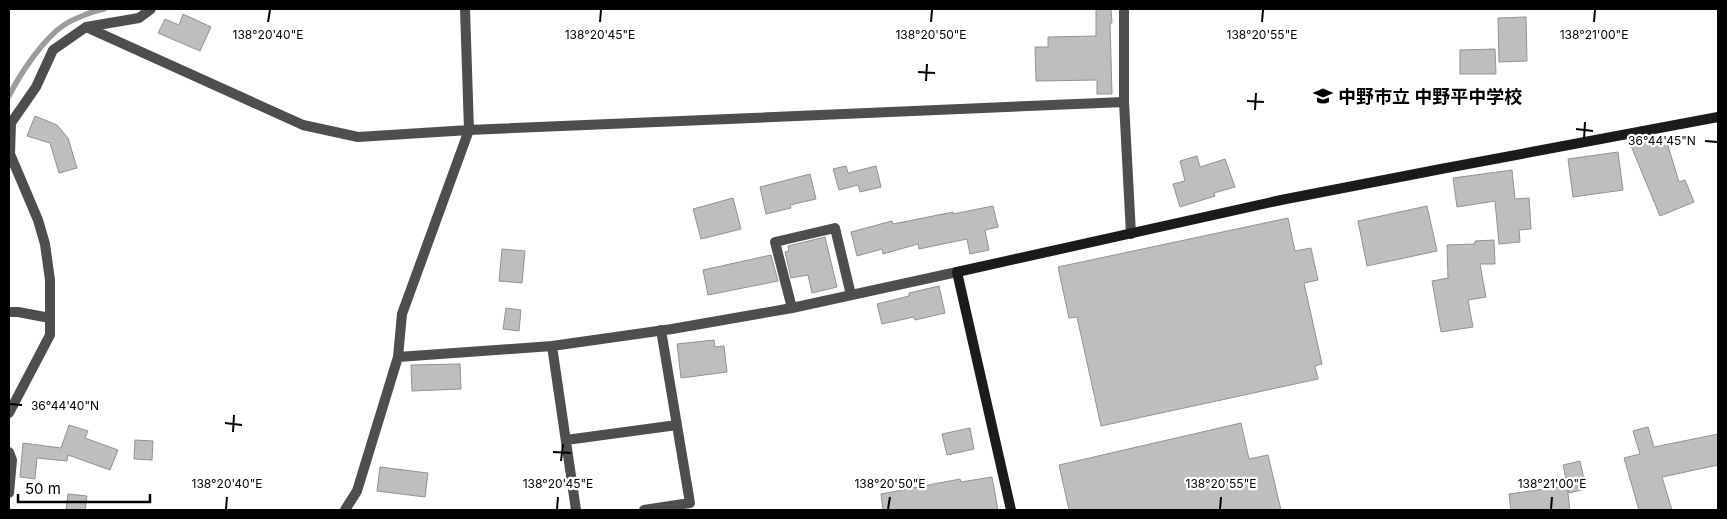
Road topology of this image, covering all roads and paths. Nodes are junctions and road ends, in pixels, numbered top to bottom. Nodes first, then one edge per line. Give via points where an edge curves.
1 (151, 9) edge
2 (465, 9) edge
3 (1124, 9) edge
4 (86, 27) junction
5 (1124, 102) junction
6 (1718, 117) edge
7 (469, 130) junction
8 (1132, 234) junction
9 (957, 272) junction
10 (851, 295) junction
11 (792, 308) junction
12 (9, 312) edge
13 (50, 318) junction
14 (662, 330) junction
15 (552, 346) junction
16 (398, 357) junction
17 (9, 413) edge
18 (677, 425) junction
19 (566, 440) junction
20 (9, 452) edge
21 (9, 494) edge
22 (345, 510) edge
23 (576, 510) edge
24 (644, 510) edge
25 (1011, 510) edge

1 - 4 street via 139,18
2 - 7 street
3 - 5 street
4 - 7 street via 302,125 358,138
4 - 13 street via 53,50 36,87 11,124 10,154 30,198 45,244 50,280
5 - 7 street
5 - 8 street
6 - 8 street via 1441,168
7 - 16 street via 402,314
8 - 9 street
9 - 10 street
9 - 25 street
10 - 11 street
10 - 11 street via 836,228 775,242
11 - 14 street
12 - 13 street
13 - 17 street via 50,335
14 - 15 street
14 - 18 street
15 - 16 street
15 - 19 street
16 - 22 street via 357,491
18 - 19 street
18 - 24 street via 690,503
19 - 23 street
20 - 21 street via 12,460

